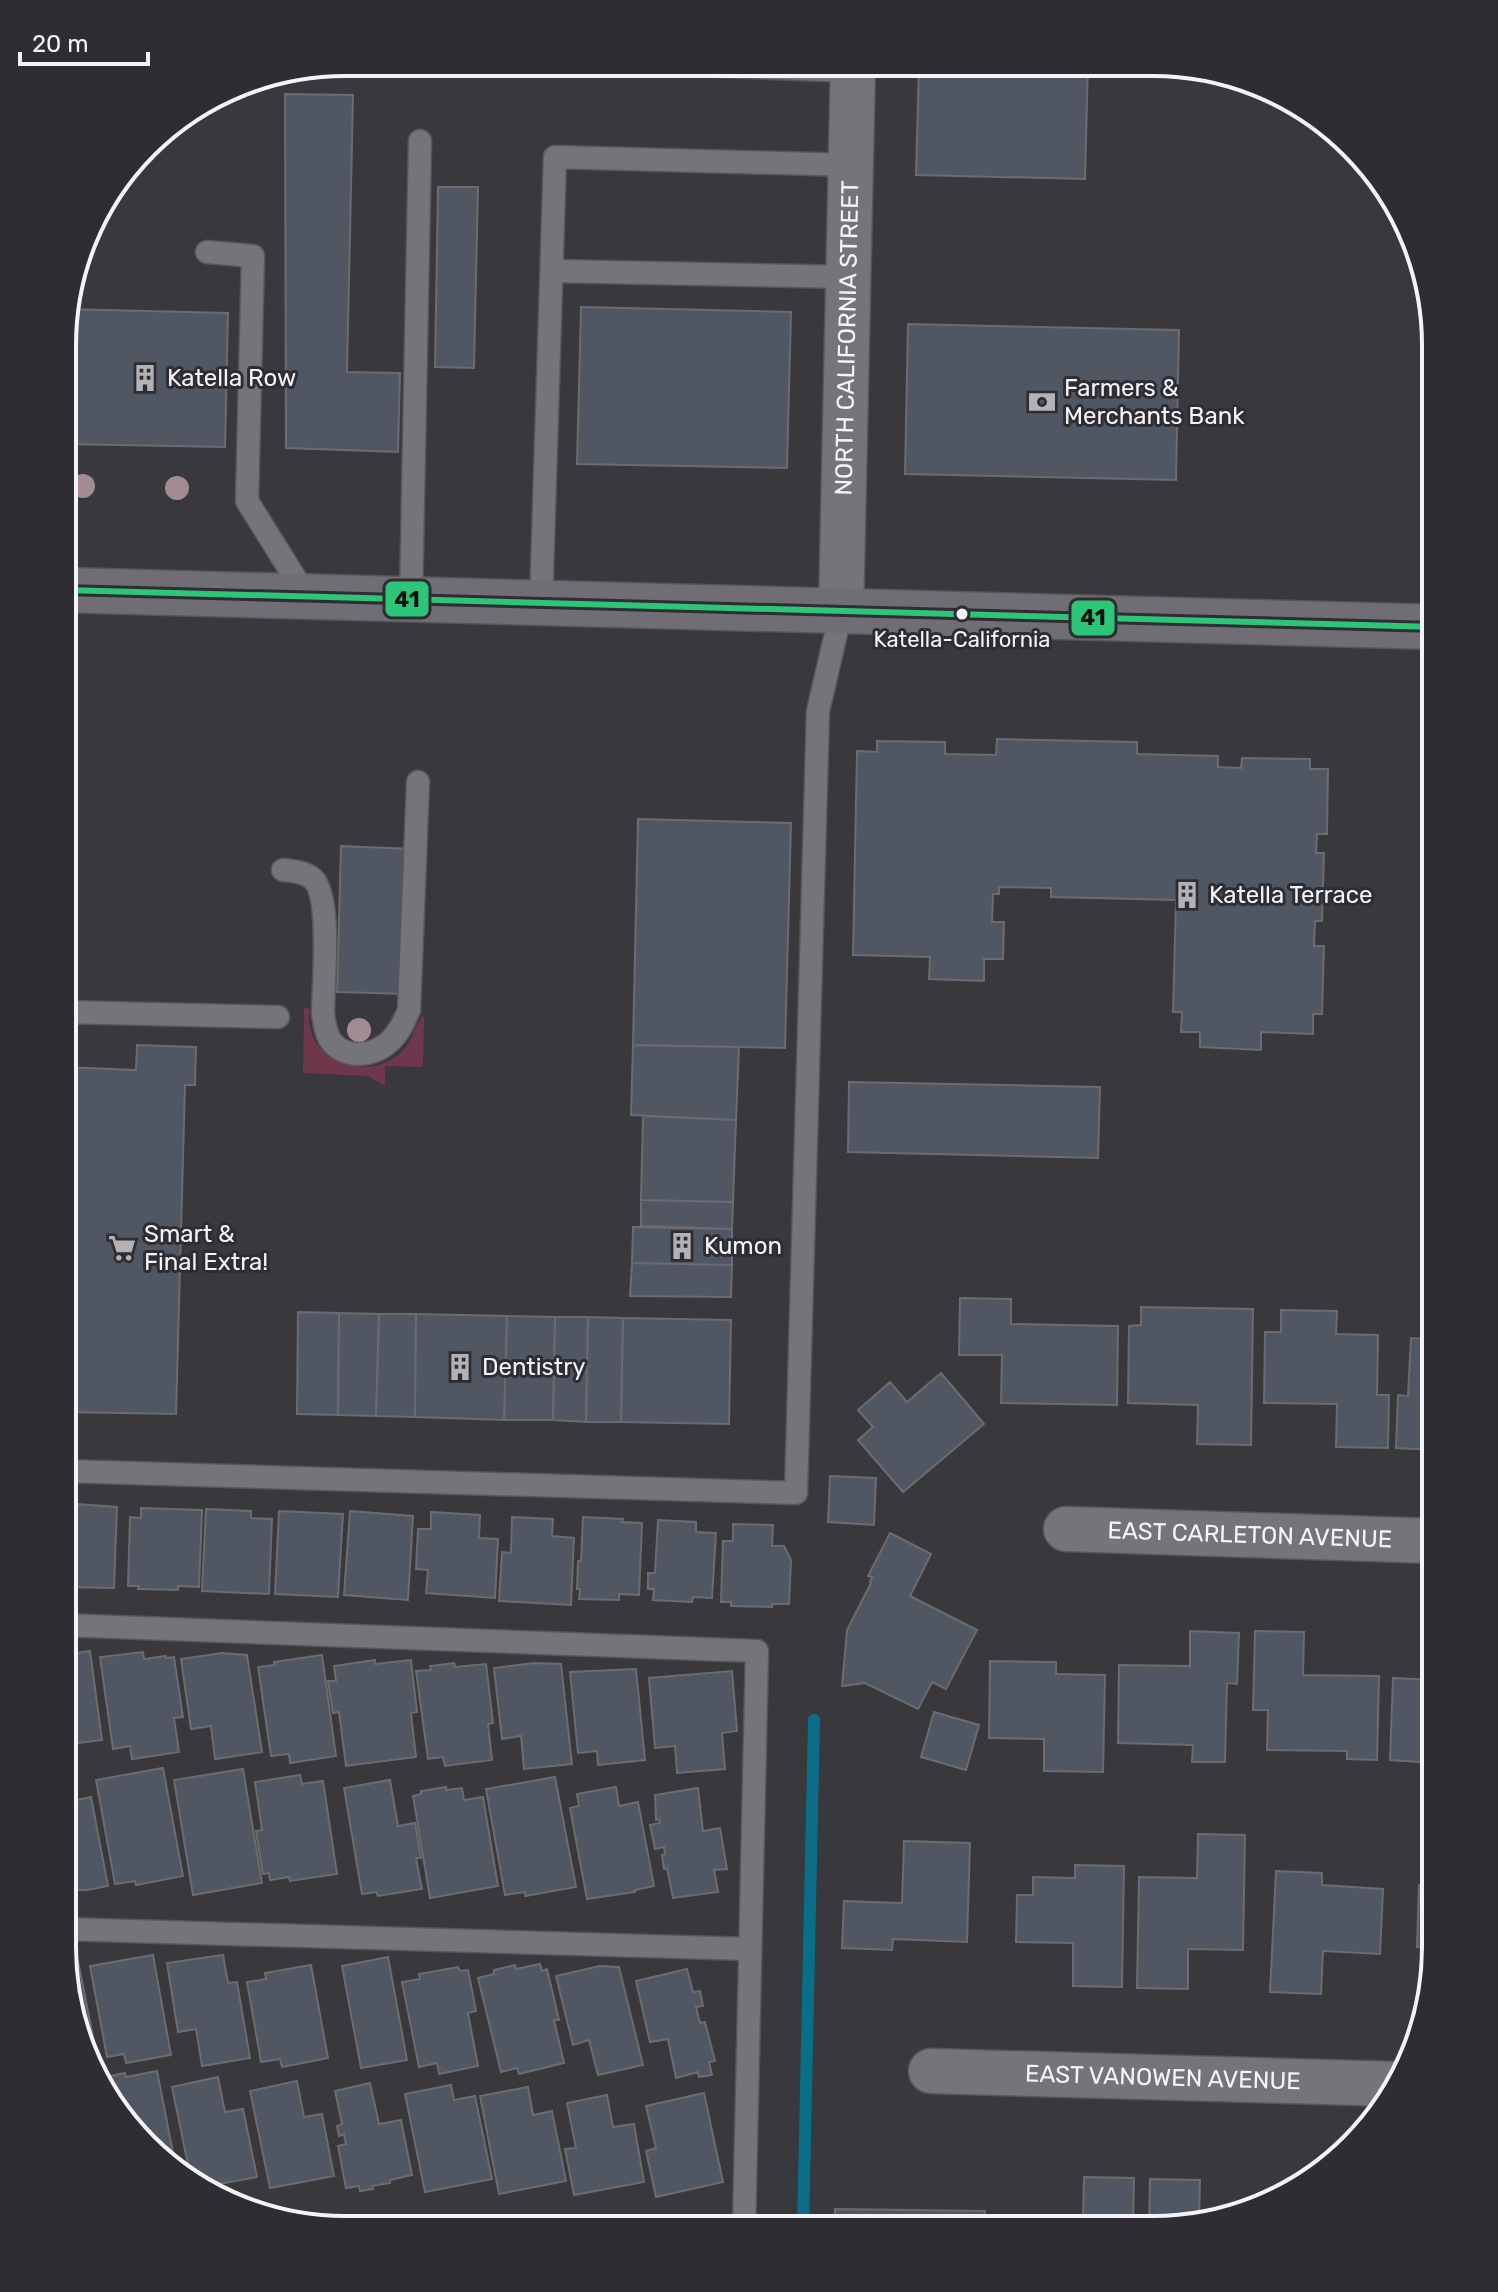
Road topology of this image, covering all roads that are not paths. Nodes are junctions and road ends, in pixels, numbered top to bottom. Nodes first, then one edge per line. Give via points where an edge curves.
1 (853, 76) edge
2 (420, 141) dead end
3 (850, 165) junction
4 (207, 252) dead end
5 (552, 271) junction
6 (848, 277) junction
7 (76, 590) edge
8 (307, 597) junction
9 (411, 600) junction
10 (541, 604) junction
11 (841, 612) junction
12 (1422, 627) edge
13 (418, 782) dead end
14 (283, 870) dead end
15 (76, 1012) edge
16 (278, 1017) dead end
17 (76, 1471) edge
18 (1066, 1529) dead end
19 (1421, 1541) edge
20 (76, 1626) edge
21 (76, 1929) edge
22 (750, 1949) junction
23 (931, 2071) dead end
24 (1384, 2084) edge
25 (744, 2216) edge

1 - 3 street, NORTH CALIFORNIA STREET
2 - 9 lane
3 - 5 lane via 555,157
3 - 6 street, NORTH CALIFORNIA STREET
4 - 8 lane via 253,256 247,501
5 - 6 lane
5 - 10 lane
6 - 11 street, NORTH CALIFORNIA STREET
7 - 8 main road
8 - 9 main road
9 - 10 main road
10 - 11 main road
11 - 12 main road
11 - 17 lane via 818,711 796,1493
13 - 14 lane via 409,1010 391,1041 375,1052 357,1054 330,1040 323,1013 320,890 312,878
15 - 16 lane
18 - 19 street, EAST CARLETON AVENUE
20 - 22 lane via 757,1651
21 - 22 lane
22 - 25 lane
23 - 24 street, EAST VANOWEN AVENUE

